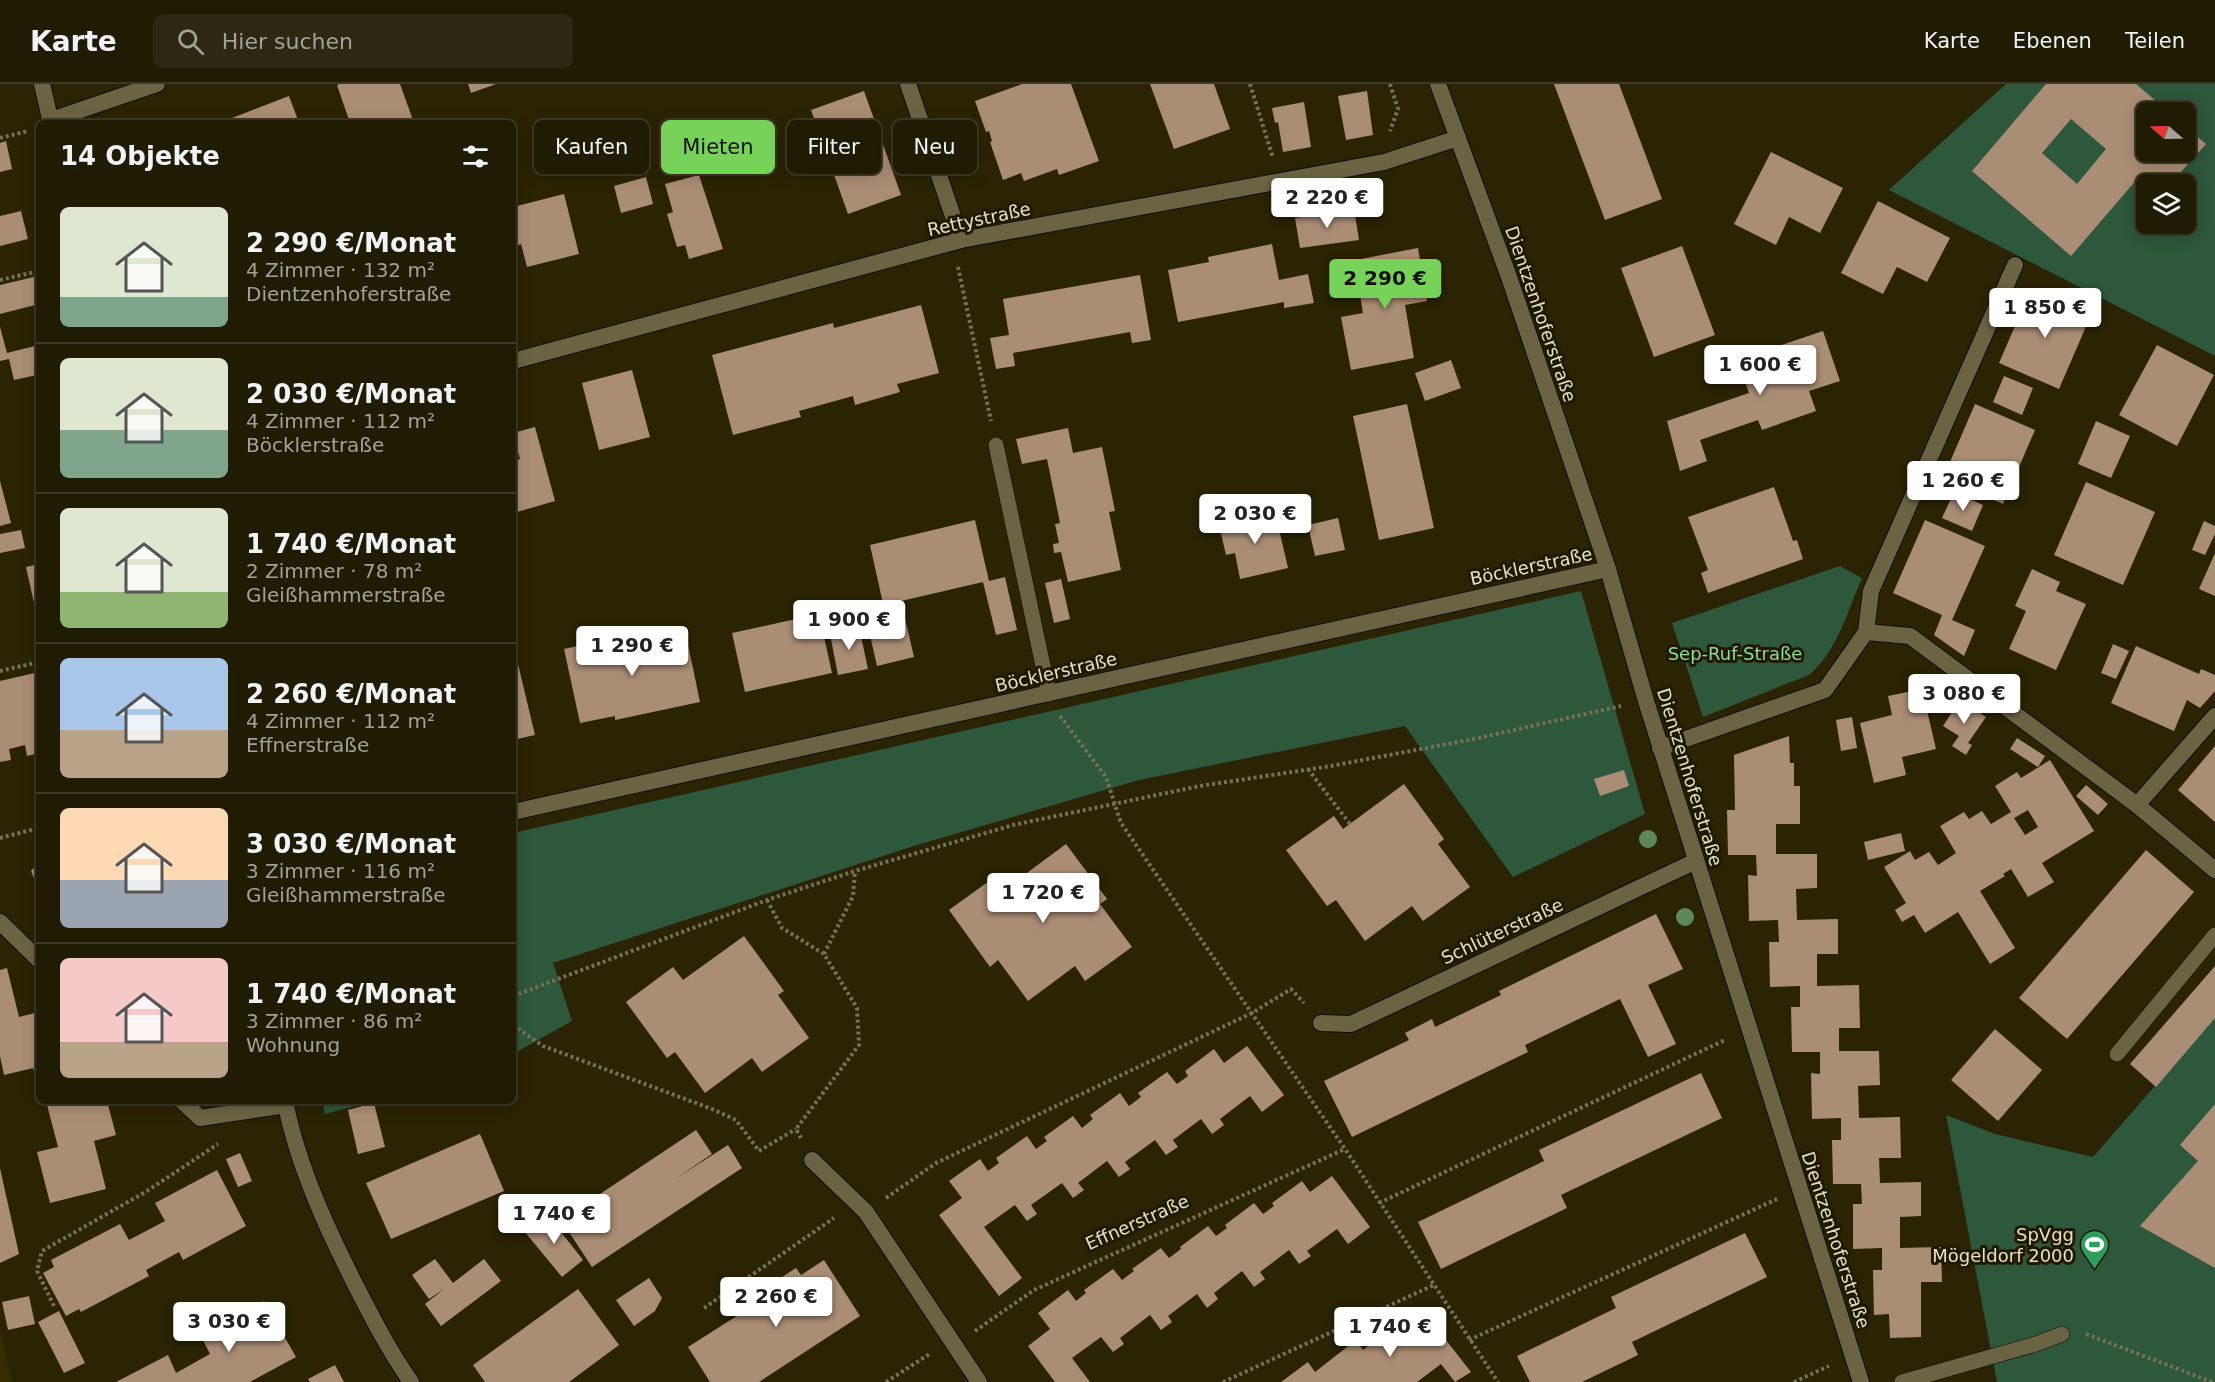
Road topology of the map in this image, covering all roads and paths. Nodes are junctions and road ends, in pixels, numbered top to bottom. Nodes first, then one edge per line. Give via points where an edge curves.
1 (42, 84) edge
2 (157, 84) edge
3 (908, 84) edge
4 (1250, 84) edge
5 (1390, 84) edge
6 (1438, 84) edge
7 (51, 120) edge
8 (54, 120) edge
9 (29, 131) dead end
10 (1382, 135) dead end
11 (0, 138) edge
12 (1458, 138) junction
13 (1284, 155) dead end
14 (1273, 157) junction
15 (1281, 182) junction
16 (961, 240) junction
17 (2015, 265) dead end
18 (36, 272) edge
19 (0, 280) edge
20 (516, 360) edge
21 (996, 445) joint
22 (1608, 569) junction
23 (1866, 632) junction
24 (36, 663) edge
25 (0, 671) edge
26 (1049, 694) junction
27 (1646, 701) junction
28 (2215, 716) edge
29 (1660, 748) junction
30 (1308, 769) junction
31 (1116, 803) junction
32 (2137, 805) junction
33 (516, 811) edge
34 (1350, 824) dead end
35 (36, 829) edge
36 (0, 838) edge
37 (1696, 861) junction
38 (2215, 870) edge
39 (855, 871) junction
40 (767, 900) junction
41 (0, 922) edge
42 (2215, 935) edge
43 (824, 954) junction
44 (36, 957) edge
45 (516, 995) edge
46 (1252, 1013) junction
47 (1321, 1023) joint
48 (516, 1027) edge
49 (1749, 1028) junction
50 (2117, 1054) dead end
51 (185, 1104) edge
52 (280, 1104) edge
53 (286, 1104) edge
54 (224, 1114) junction
55 (796, 1129) junction
56 (1345, 1149) junction
57 (812, 1160) joint
58 (1800, 1189) junction
59 (1378, 1203) junction
60 (861, 1207) junction
61 (1434, 1285) junction
62 (54, 1306) dead end
63 (704, 1308) dead end
64 (2083, 1331) dead end
65 (2061, 1334) dead end
66 (1469, 1340) junction
67 (953, 1343) junction
68 (1852, 1355) junction
69 (411, 1382) edge
70 (886, 1382) edge
71 (979, 1382) edge
72 (1223, 1382) edge
73 (1498, 1382) edge
74 (1794, 1382) edge
75 (1861, 1382) edge
76 (1902, 1382) edge
77 (2211, 1382) edge

1 - 7 street
2 - 8 street
3 - 16 street
4 - 14 path
5 - 10 path via 1398,109 1392,130
6 - 12 street, Dientzenhoferstraße
9 - 11 path
12 - 15 street, Rettystraße via 1384,162
12 - 22 street, Dientzenhoferstraße
13 - 14 path
14 - 15 path
15 - 16 street, Rettystraße
16 - 20 street, Rettystraße
16 - 21 path via 957,268
17 - 23 street via 1871,591
18 - 19 path
21 - 26 lane
22 - 26 street, Böcklerstraße
22 - 27 street, Dientzenhoferstraße
23 - 29 street via 1825,690
23 - 32 street via 1910,636
24 - 25 path
26 - 31 path via 1062,720 1106,777
26 - 33 street, Böcklerstraße
27 - 29 street, Dientzenhoferstraße
27 - 30 path
28 - 32 street
29 - 37 street, Dientzenhoferstraße
30 - 31 path
30 - 34 path
31 - 39 path via 1013,825
31 - 46 path via 1121,823
32 - 38 street
35 - 36 path
37 - 47 street, Schlüterstraße via 1351,1024
37 - 49 street, Dientzenhoferstraße
39 - 40 path
39 - 43 path via 854,896
40 - 43 path via 782,928
40 - 45 path
41 - 44 street
42 - 50 lane
43 - 55 path via 857,1008 859,1045
46 - 47 path via 1291,989
46 - 56 path
46 - 60 path via 936,1163
48 - 55 path via 543,1046 736,1120 759,1151
49 - 58 street, Dientzenhoferstraße
49 - 59 path
51 - 54 street via 200,1118
52 - 54 street
53 - 69 street via 306,1174 335,1244 390,1352
54 - 62 path via 226,1139 147,1191 42,1251 37,1271
55 - 57 path
56 - 59 path
56 - 67 path, Effnerstraße via 1034,1290
57 - 60 street
58 - 66 path
58 - 68 street, Dientzenhoferstraße
59 - 61 path
60 - 63 path
60 - 67 street
61 - 66 path
61 - 72 path
64 - 77 path
65 - 76 lane
66 - 73 path
67 - 70 path, Effnerstraße
67 - 71 street
68 - 74 path
68 - 75 street, Dientzenhoferstraße

